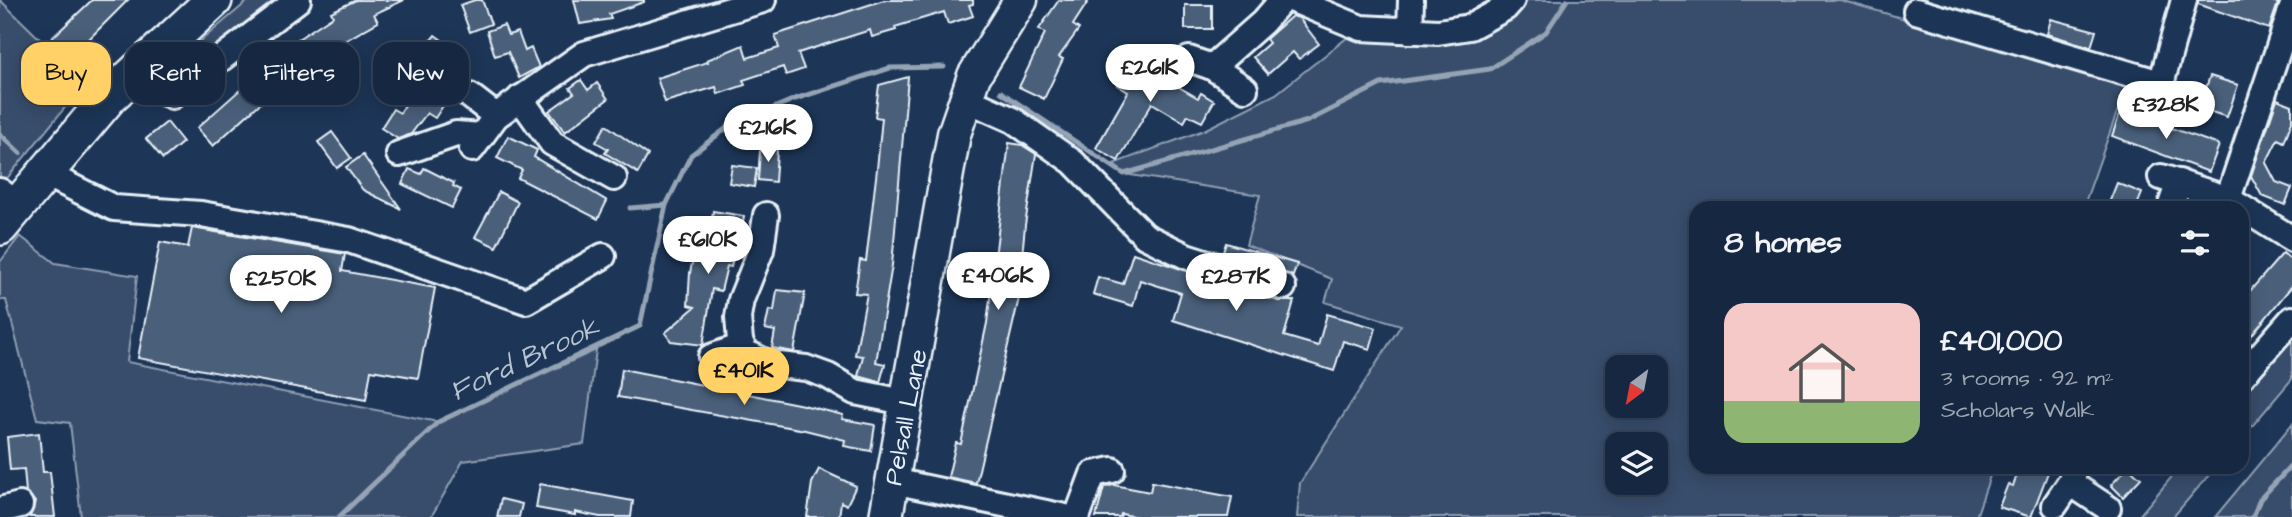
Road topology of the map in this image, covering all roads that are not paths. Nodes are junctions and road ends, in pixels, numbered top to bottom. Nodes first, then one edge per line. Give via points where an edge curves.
1 (214, 0) edge
2 (298, 0) edge
3 (763, 0) edge
4 (1021, 0) edge
5 (1282, 0) edge
6 (1293, 0) edge
7 (1411, 0) edge
8 (1512, 0) edge
9 (2185, 0) edge
10 (2292, 8) edge
11 (1916, 11) dead end
12 (1410, 31) junction
13 (168, 42) edge
14 (225, 56) edge
15 (125, 81) edge
16 (1245, 89) dead end
17 (470, 96) dead end
18 (520, 97) junction
19 (966, 99) junction
20 (483, 134) junction
21 (399, 154) dead end
22 (44, 173) junction
23 (614, 178) dead end
24 (2228, 199) junction
25 (2169, 201) edge
26 (2231, 201) edge
27 (6, 208) edge
28 (2249, 212) edge
29 (766, 215) dead end
30 (2286, 234) edge
31 (603, 256) dead end
32 (1283, 287) dead end
33 (2292, 319) edge
34 (742, 346) junction
35 (711, 357) dead end
36 (2249, 368) edge
37 (909, 402) junction
38 (1112, 470) dead end
39 (2073, 475) edge
40 (893, 481) junction
41 (2054, 505) dead end
42 (2108, 508) dead end
43 (886, 517) edge
44 (1065, 517) edge
45 (1077, 517) edge

1 - 13 highway
2 - 14 street
3 - 18 street via 584,54
4 - 19 main road, Pelsall Lane via 974,76
5 - 16 street via 1263,22 1200,63
6 - 12 street via 1361,28
7 - 12 street
8 - 12 street via 1470,27
9 - 11 street via 2163,77 2157,82
10 - 24 street
15 - 22 highway
17 - 20 street
18 - 20 street
18 - 23 street via 552,143
19 - 32 street via 1013,120 1073,162 1145,236 1186,256
19 - 37 main road, Pelsall Lane via 954,134
20 - 21 street via 456,134
22 - 27 highway
22 - 31 street via 114,208 201,214 349,240 526,302
24 - 25 street via 2170,180
24 - 26 street
28 - 30 street
29 - 34 street via 761,250 738,317
33 - 36 street
34 - 35 street
34 - 37 street via 754,358 806,368 855,392
37 - 40 main road, Pelsall Lane
38 - 45 street via 1093,474
39 - 41 street
39 - 42 street
40 - 43 main road, Pelsall Lane
40 - 44 street

